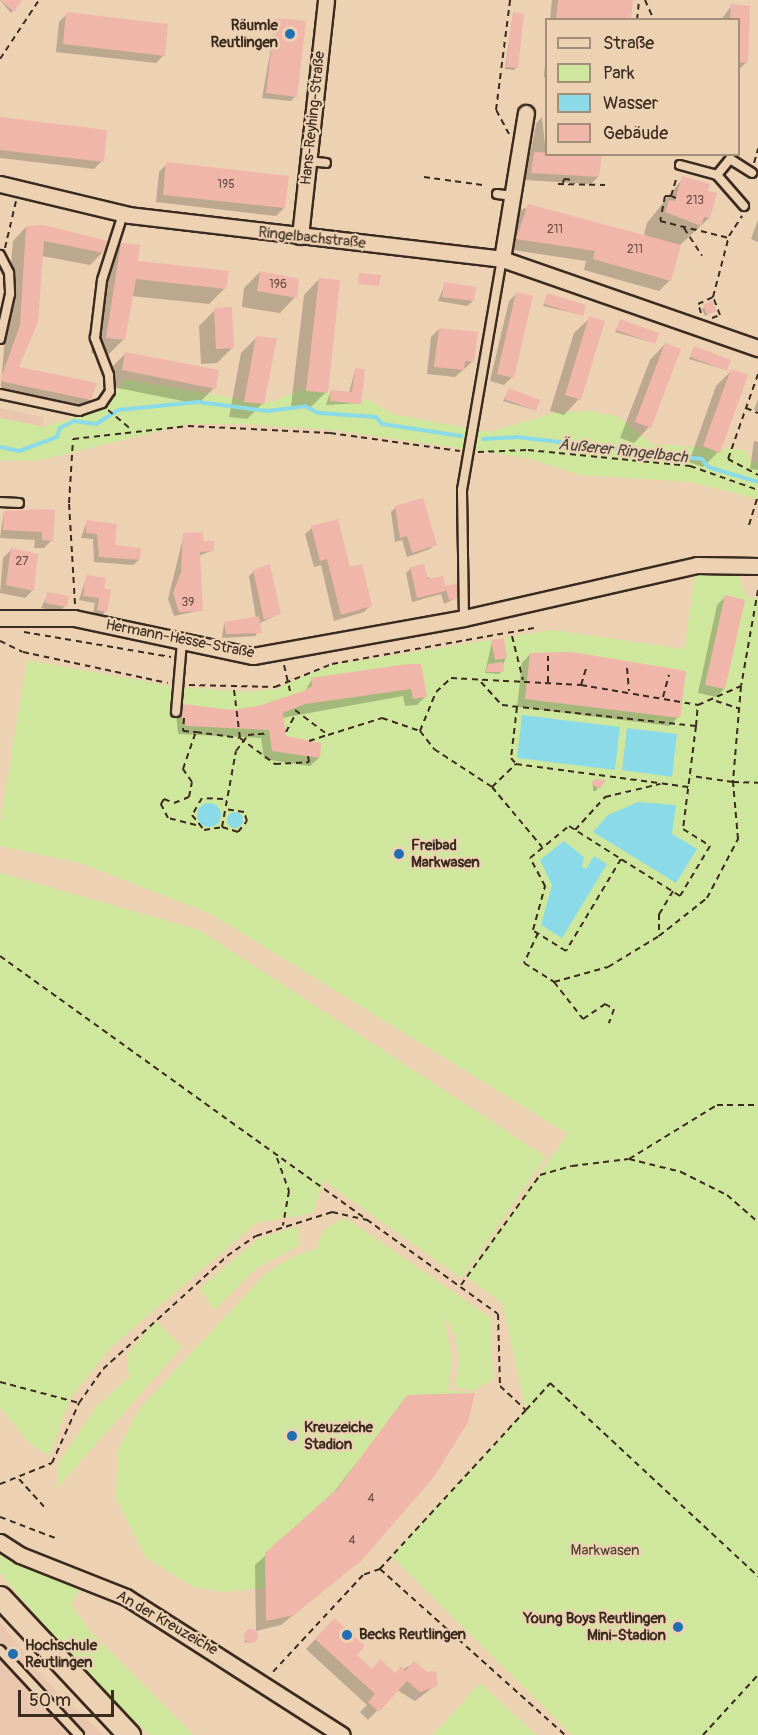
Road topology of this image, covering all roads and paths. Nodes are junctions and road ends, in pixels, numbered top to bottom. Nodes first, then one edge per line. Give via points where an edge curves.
1 (39, 0) edge
2 (326, 0) edge
3 (510, 0) edge
4 (639, 0) edge
5 (645, 0) edge
6 (637, 18) edge
7 (653, 18) edge
8 (0, 59) edge
9 (526, 113) dead end
10 (521, 146) junction
11 (758, 149) edge
12 (308, 161) junction
13 (326, 163) dead end
14 (680, 165) joint
15 (752, 173) joint
16 (717, 175) junction
17 (424, 177) dead end
18 (0, 184) edge
19 (558, 184) dead end
20 (605, 184) dead end
21 (482, 185) dead end
22 (18, 191) junction
23 (497, 194) dead end
24 (513, 196) junction
25 (671, 196) junction
26 (676, 198) dead end
27 (744, 206) joint
28 (123, 214) junction
29 (684, 228) junction
30 (300, 236) junction
31 (729, 238) junction
32 (2, 256) edge
33 (702, 256) dead end
34 (502, 259) junction
35 (713, 297) junction
36 (0, 339) edge
37 (758, 348) edge
38 (758, 374) edge
39 (0, 394) edge
40 (746, 408) junction
41 (108, 410) dead end
42 (758, 413) edge
43 (131, 429) junction
44 (468, 452) junction
45 (758, 475) edge
46 (758, 490) edge
47 (758, 495) edge
48 (0, 502) edge
49 (19, 503) dead end
50 (749, 525) dead end
51 (758, 566) edge
52 (758, 590) edge
53 (0, 618) edge
54 (19, 618) junction
55 (75, 618) junction
56 (465, 618) junction
57 (512, 636) dead end
58 (182, 642) junction
59 (282, 653) junction
60 (548, 656) dead end
61 (181, 659) junction
62 (588, 665) dead end
63 (627, 668) dead end
64 (669, 675) dead end
65 (523, 680) junction
66 (481, 682) junction
67 (548, 682) junction
68 (581, 685) junction
69 (741, 686) junction
70 (234, 689) dead end
71 (629, 691) junction
72 (291, 695) dead end
73 (663, 697) junction
74 (716, 701) junction
75 (698, 705) junction
76 (517, 707) junction
77 (740, 709) junction
78 (176, 712) dead end
79 (184, 718) dead end
80 (696, 726) junction
81 (196, 732) junction
82 (286, 732) dead end
83 (420, 732) junction
84 (269, 733) dead end
85 (328, 735) junction
86 (240, 740) junction
87 (309, 741) dead end
88 (309, 756) dead end
89 (516, 764) junction
90 (690, 776) junction
91 (733, 782) junction
92 (758, 783) edge
93 (665, 784) junction
94 (492, 787) junction
95 (688, 787) junction
96 (223, 799) junction
97 (226, 809) junction
98 (196, 825) junction
99 (222, 827) junction
100 (575, 830) junction
101 (542, 847) junction
102 (621, 859) junction
103 (673, 891) junction
104 (538, 933) junction
105 (659, 936) junction
106 (0, 956) edge
107 (554, 982) junction
108 (609, 1023) dead end
109 (758, 1105) edge
110 (277, 1157) junction
111 (629, 1159) junction
112 (368, 1220) junction
113 (758, 1222) edge
114 (283, 1225) junction
115 (461, 1285) junction
116 (0, 1382) edge
117 (79, 1403) junction
118 (526, 1410) junction
119 (18, 1479) junction
120 (0, 1484) edge
121 (47, 1510) dead end
122 (0, 1517) edge
123 (55, 1538) dead end
124 (0, 1542) edge
125 (380, 1569) junction
126 (758, 1576) edge
127 (0, 1596) edge
128 (0, 1650) edge
129 (758, 1676) edge
130 (265, 1682) junction
131 (78, 1735) edge
132 (129, 1735) edge
133 (342, 1735) edge
134 (565, 1735) edge
135 (703, 1735) edge

1 - 8 path
2 - 12 street, Hans-Reyhing-Straße
3 - 10 path via 496,110
4 - 6 path
5 - 7 path
9 - 10 street
10 - 24 street
11 - 15 path
12 - 13 lane
12 - 30 street, Hans-Reyhing-Straße
14 - 16 lane
14 - 25 path
15 - 16 lane via 730,159
16 - 27 lane
17 - 21 path
18 - 22 street, Ringelbachstraße
19 - 20 path
22 - 28 street, Ringelbachstraße
22 - 32 path
23 - 24 lane
24 - 34 street
25 - 26 path
25 - 29 path via 665,196 660,220
27 - 31 path
28 - 30 street, Ringelbachstraße
28 - 39 lane via 102,280 95,338 109,375 110,391 102,403 79,411
29 - 31 path
29 - 33 path
30 - 34 street, Ringelbachstraße
31 - 35 path
32 - 36 lane via 10,294
34 - 37 street, Ringelbachstraße
34 - 44 lane
35 - 35 path via 720,315 704,321 698,304
38 - 40 path
40 - 42 path
40 - 45 path via 728,459
41 - 43 path
43 - 44 path via 330,433
43 - 55 path via 73,439 69,502
44 - 46 path via 528,450 690,466
44 - 56 lane via 462,490
47 - 50 path
48 - 49 lane
51 - 56 street, Hermann-Hesse-Straße via 686,567
52 - 69 path
53 - 54 street, Hermann-Hesse-Straße
54 - 55 street, Hermann-Hesse-Straße
54 - 61 path via 24,634
55 - 58 street, Hermann-Hesse-Straße
56 - 59 street, Hermann-Hesse-Straße
57 - 65 path
58 - 59 street, Hermann-Hesse-Straße via 253,656
58 - 61 lane
59 - 72 path
60 - 67 path
61 - 78 lane
62 - 68 path
63 - 71 path
64 - 73 path
65 - 66 path
65 - 67 path
66 - 76 path via 494,700
66 - 83 path via 451,678 436,692
67 - 68 path
68 - 71 path
69 - 74 path
69 - 77 path
70 - 86 path
71 - 73 path
73 - 75 path
74 - 75 path
74 - 77 path
75 - 80 path
76 - 80 path
76 - 89 path via 511,758
77 - 91 path
79 - 81 path via 183,731
80 - 90 path
81 - 86 path
81 - 98 path via 183,769 192,782 189,797 174,803 164,799 161,804 168,818
82 - 85 path via 295,711
83 - 85 path via 382,718
83 - 94 path via 434,749
84 - 86 path
85 - 87 path
86 - 88 path via 275,764 309,762
86 - 96 path
89 - 93 path
89 - 94 path
90 - 91 path
90 - 95 path
91 - 92 path
91 - 105 path via 738,839 728,862 707,898
93 - 95 path
93 - 100 path via 605,797
94 - 101 path
95 - 103 path via 683,829 710,846 680,896
96 - 97 path
96 - 98 path via 202,798 195,805
97 - 99 path
97 - 99 path via 237,807 247,821 238,832
98 - 99 path via 204,831
100 - 101 path via 569,826
100 - 102 path
101 - 104 path via 530,858 545,886 533,930
102 - 103 path
102 - 104 path via 566,951
103 - 105 path via 659,914
104 - 107 path via 524,963
105 - 107 path via 608,967
106 - 110 path
107 - 108 path via 583,1020 605,1004 614,1009
109 - 111 path via 717,1105
110 - 112 path
110 - 114 path via 289,1191
111 - 113 path via 681,1172 727,1195
111 - 115 path via 540,1175
112 - 114 path via 332,1212
112 - 115 path
114 - 117 path via 237,1249 159,1314 103,1369
115 - 118 path via 498,1314 500,1386
116 - 117 path
117 - 119 path via 52,1463
118 - 125 path
118 - 126 path via 550,1383
119 - 120 path
119 - 121 path
122 - 123 path
124 - 130 street, An der Kreuzeiche via 20,1555 126,1597
125 - 130 path via 363,1575
125 - 134 path
127 - 132 main road
128 - 131 lane
129 - 135 path
130 - 133 street, An der Kreuzeiche

